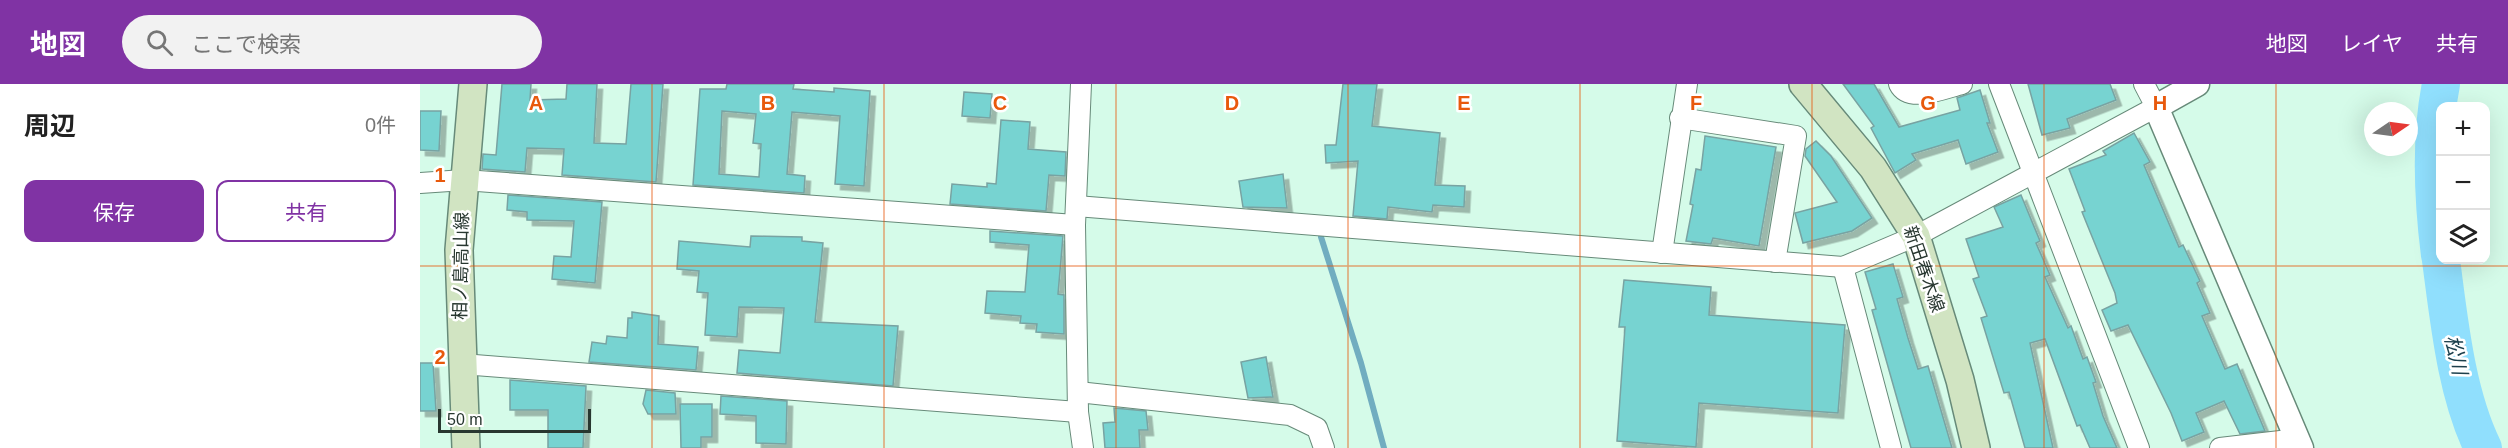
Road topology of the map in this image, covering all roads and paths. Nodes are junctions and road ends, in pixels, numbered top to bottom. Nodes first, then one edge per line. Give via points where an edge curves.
1 (474, 84) edge
2 (1082, 84) edge
3 (1687, 84) edge
4 (1803, 84) edge
5 (1899, 84) edge
6 (1962, 84) edge
7 (1999, 84) edge
8 (2144, 84) edge
9 (2197, 84) edge
10 (2156, 107) junction
11 (1680, 118) junction
12 (2034, 172) junction
13 (464, 180) junction
14 (420, 183) edge
15 (1076, 215) junction
16 (1916, 236) junction
17 (1662, 254) junction
18 (1775, 262) junction
19 (1843, 267) junction
20 (462, 364) junction
21 (1078, 392) junction
22 (1078, 412) junction
23 (2299, 443) edge
24 (466, 448) edge
25 (1083, 448) edge
26 (1324, 448) edge
27 (1891, 448) edge
28 (1976, 448) edge
29 (2139, 448) edge
30 (2220, 448) edge

1 - 13 main road, 相ノ島高山線
2 - 15 street
3 - 11 street
4 - 16 main road, 新田春木線 via 1873,168
5 - 6 street via 1911,94
7 - 12 street
8 - 10 street
9 - 10 street
10 - 12 street
10 - 23 street
11 - 17 street
11 - 18 street via 1796,136
12 - 16 street
12 - 29 street
13 - 14 street
13 - 15 street
13 - 20 main road, 相ノ島高山線 via 459,250
15 - 17 street
15 - 21 street
16 - 19 street
16 - 28 main road, 新田春木線 via 1960,380
17 - 18 street
18 - 19 street
19 - 27 street
20 - 22 street
20 - 24 main road, 相ノ島高山線
21 - 22 street
21 - 26 street via 1290,415 1317,428
22 - 25 street
23 - 30 street

